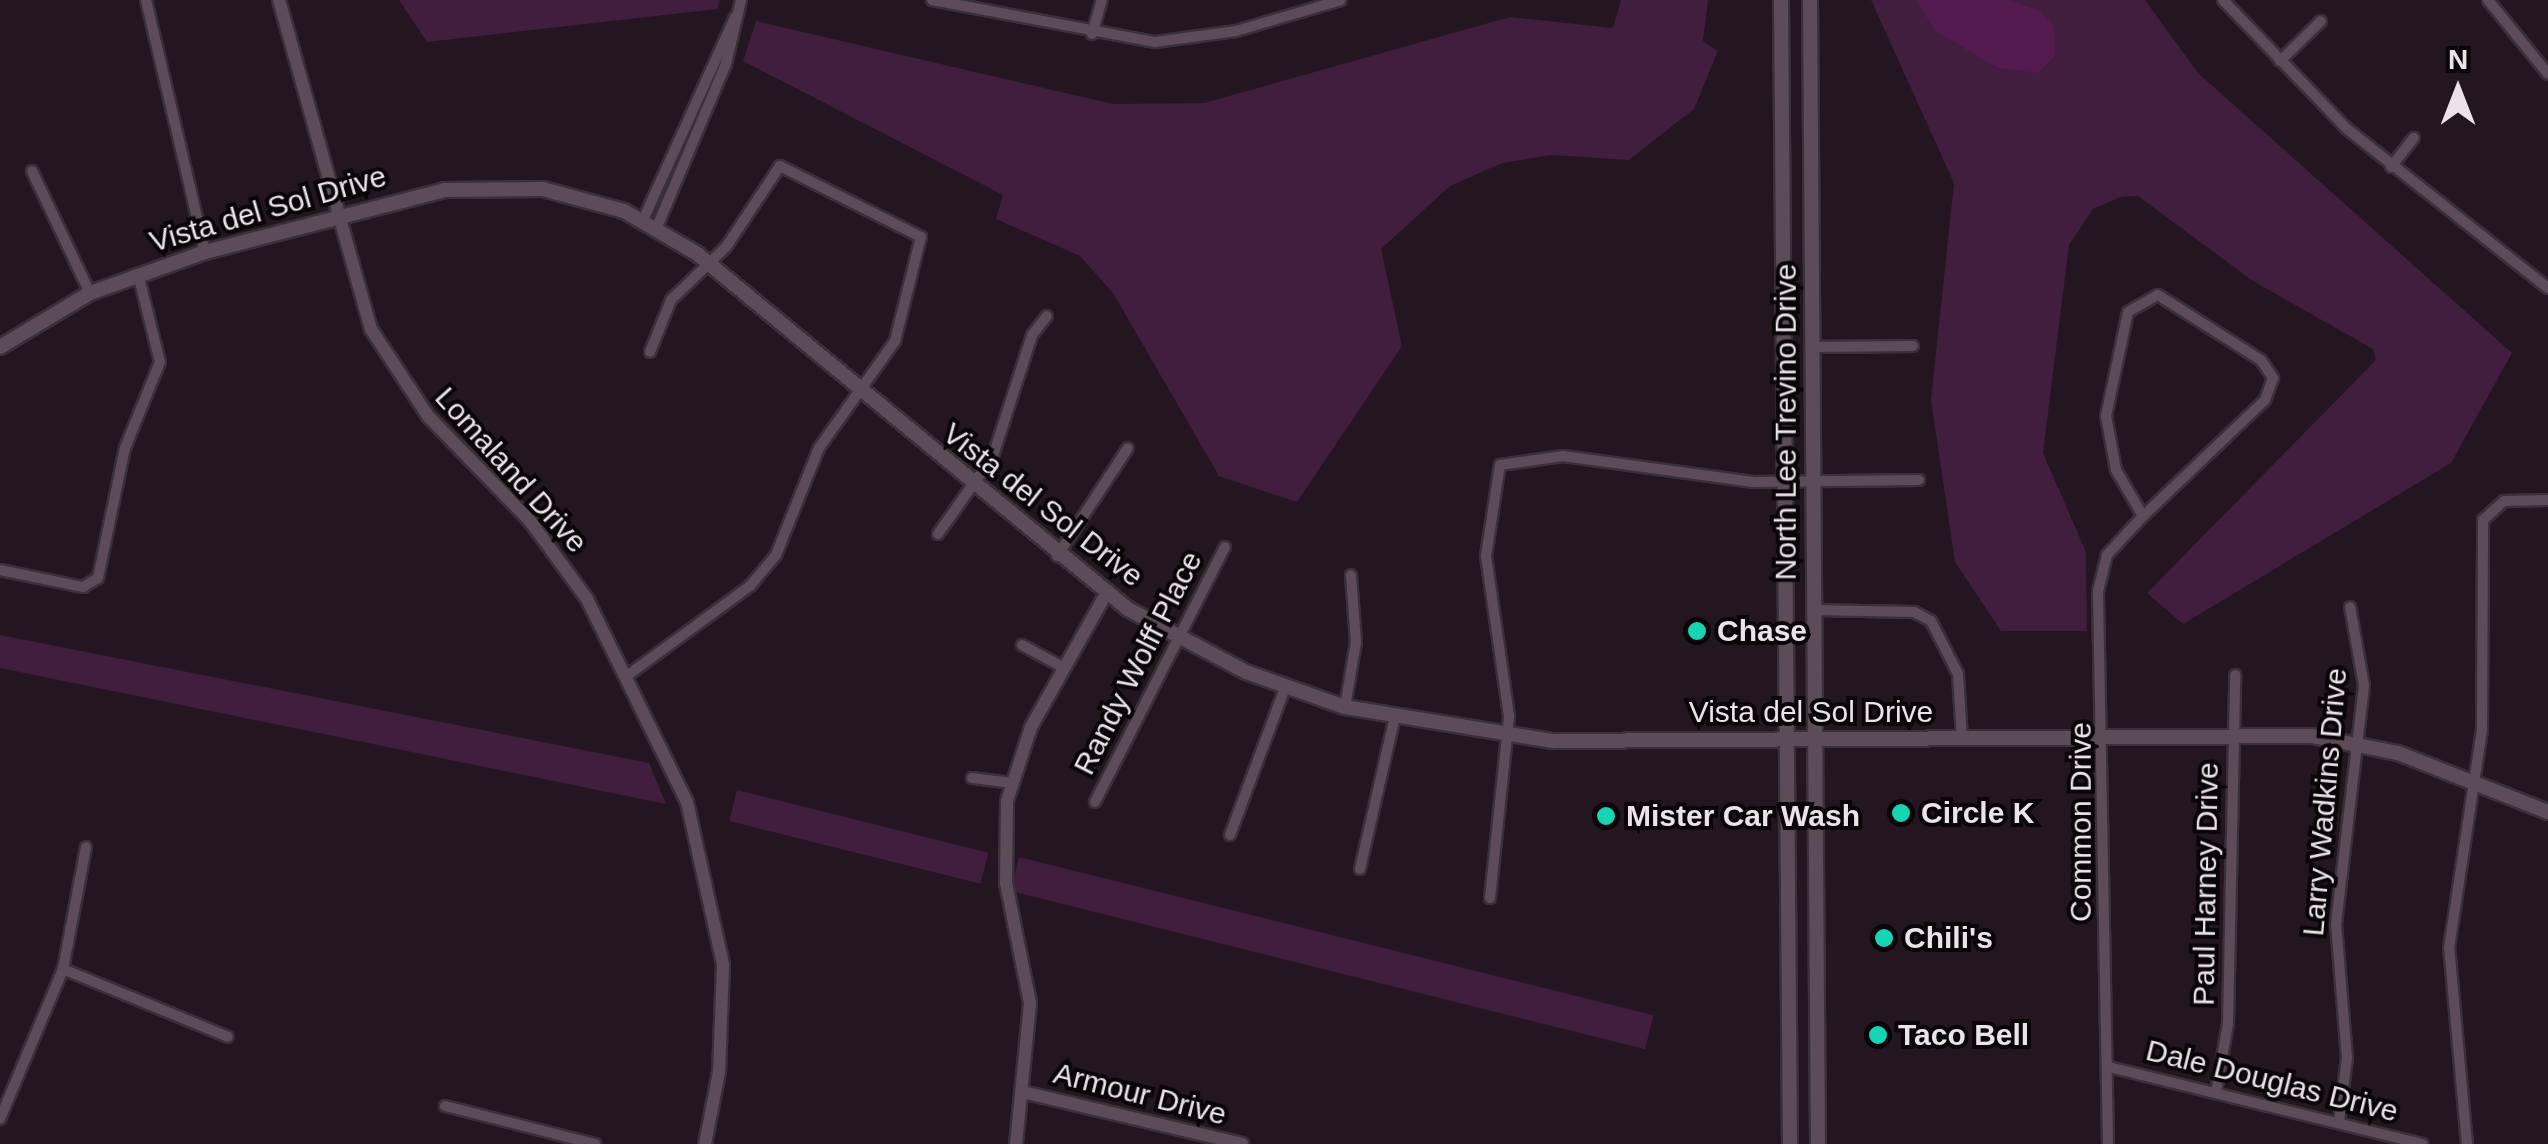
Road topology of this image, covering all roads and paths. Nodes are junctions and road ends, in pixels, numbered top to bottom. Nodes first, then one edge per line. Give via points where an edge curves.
1 (146, 0) edge
2 (279, 0) edge
3 (741, 0) edge
4 (932, 0) edge
5 (1102, 0) edge
6 (1341, 0) edge
7 (1782, 0) edge
8 (1810, 0) edge
9 (2223, 0) edge
10 (2488, 0) edge
11 (2321, 21) dead end
12 (1092, 34) junction
13 (2280, 61) junction
14 (2548, 74) edge
15 (2414, 138) dead end
16 (2391, 167) junction
17 (32, 170) dead end
18 (334, 218) junction
19 (650, 223) junction
20 (205, 252) junction
21 (711, 264) junction
22 (138, 274) junction
23 (2548, 288) edge
24 (90, 294) junction
25 (1047, 316) dead end
26 (1913, 346) dead end
27 (0, 348) edge
28 (1812, 348) junction
29 (650, 352) dead end
30 (861, 394) junction
31 (1128, 448) dead end
32 (1919, 480) dead end
33 (1814, 481) junction
34 (1785, 482) junction
35 (970, 486) junction
36 (2548, 500) edge
37 (2143, 516) junction
38 (938, 534) dead end
39 (1225, 547) dead end
40 (1056, 557) junction
41 (0, 570) edge
42 (1351, 575) dead end
43 (1106, 594) junction
44 (2350, 607) dead end
45 (1815, 610) junction
46 (1182, 640) junction
47 (1022, 645) dead end
48 (1064, 668) junction
49 (2234, 675) dead end
50 (628, 676) junction
51 (1285, 688) junction
52 (1345, 707) junction
53 (1394, 721) junction
54 (2235, 736) junction
55 (1505, 738) junction
56 (2106, 738) junction
57 (1962, 739) junction
58 (1788, 740) junction
59 (1816, 740) junction
60 (2357, 742) junction
61 (972, 778) dead end
62 (1010, 783) junction
63 (2476, 784) junction
64 (1095, 802) dead end
65 (2548, 812) edge
66 (1230, 836) dead end
67 (86, 847) dead end
68 (1360, 869) dead end
69 (1490, 898) dead end
70 (64, 968) junction
71 (1789, 1016) junction
72 (1818, 1016) junction
73 (228, 1037) dead end
74 (2109, 1068) junction
75 (2216, 1092) junction
76 (1027, 1093) junction
77 (446, 1106) dead end
78 (0, 1120) edge
79 (2339, 1122) junction
80 (595, 1144) edge
81 (705, 1144) edge
82 (1016, 1144) edge
83 (1242, 1144) edge
84 (1790, 1144) edge
85 (1818, 1144) edge
86 (2108, 1144) edge
87 (2424, 1144) edge
88 (2467, 1144) edge

1 - 20 street
2 - 18 street, Lomaland Drive
3 - 19 street
4 - 12 street
5 - 12 street
6 - 12 street via 1195,39
7 - 34 main road, North Lee Trevino Drive
8 - 28 main road, North Lee Trevino Drive
9 - 13 street
10 - 14 street
11 - 13 street
13 - 16 street
15 - 16 street
16 - 23 street
17 - 24 street
18 - 19 main road, Vista del Sol Drive via 502,186 575,196
18 - 20 main road, Vista del Sol Drive
18 - 50 street, Lomaland Drive via 362,310 402,383 547,542
19 - 21 main road, Vista del Sol Drive
20 - 22 main road, Vista del Sol Drive
21 - 29 street via 671,300
21 - 30 main road, Vista del Sol Drive
21 - 30 street via 780,166 916,231 923,251 903,320
22 - 24 main road, Vista del Sol Drive
22 - 41 street via 160,362 124,448 98,578 83,587
24 - 27 main road, Vista del Sol Drive
25 - 35 street via 1032,335 993,456
26 - 28 street
28 - 33 main road, North Lee Trevino Drive
30 - 35 main road, Vista del Sol Drive
30 - 50 street via 819,448 786,537 760,576
31 - 40 street
32 - 33 street
33 - 34 street
33 - 45 main road, North Lee Trevino Drive
34 - 55 street via 1563,456 1500,465 1485,542 1508,692
34 - 58 main road, North Lee Trevino Drive
35 - 38 street
35 - 40 main road, Vista del Sol Drive
36 - 63 street via 2504,501 2485,513
37 - 37 street, Common Drive via 2265,400 2272,378 2261,360 2158,295 2128,312 2106,416 2116,470
37 - 56 street, Common Drive via 2101,572
39 - 46 street, Randy Wolff Place
40 - 43 main road, Vista del Sol Drive
42 - 52 street via 1356,642
43 - 46 main road, Vista del Sol Drive
43 - 48 street
44 - 60 street, Larry Wadkins Drive via 2365,660
45 - 57 street via 1914,612 1931,621 1958,674
45 - 59 main road, North Lee Trevino Drive
46 - 51 main road, Vista del Sol Drive
46 - 64 street, Randy Wolff Place
47 - 48 street
48 - 62 street
49 - 54 street, Paul Harney Drive
50 - 81 street, Lomaland Drive via 687,802 717,912 723,1027
51 - 52 main road, Vista del Sol Drive
51 - 66 street
52 - 53 main road, Vista del Sol Drive
53 - 55 main road, Vista del Sol Drive
53 - 68 street
54 - 56 main road, Vista del Sol Drive
54 - 60 main road, Vista del Sol Drive
54 - 75 street, Paul Harney Drive via 2228,1022
55 - 58 main road, Vista del Sol Drive
55 - 69 street
56 - 57 main road, Vista del Sol Drive
56 - 74 street, Common Drive
57 - 59 main road, Vista del Sol Drive
58 - 59 main road, Vista del Sol Drive
58 - 71 main road, North Lee Trevino Drive
59 - 72 main road, North Lee Trevino Drive
60 - 63 main road, Vista del Sol Drive
60 - 79 street, Larry Wadkins Drive via 2336,924 2347,1058
61 - 62 street
62 - 76 street via 1005,866 1030,1003
63 - 65 main road, Vista del Sol Drive
63 - 88 street via 2449,948
67 - 70 street
70 - 73 street
70 - 78 street
71 - 72 main road
71 - 84 main road, North Lee Trevino Drive
72 - 85 main road, North Lee Trevino Drive
74 - 75 street, Dale Douglas Drive
74 - 86 street, Common Drive
75 - 79 street, Dale Douglas Drive
76 - 82 street
76 - 83 street, Armour Drive
77 - 80 street
79 - 87 street, Dale Douglas Drive

